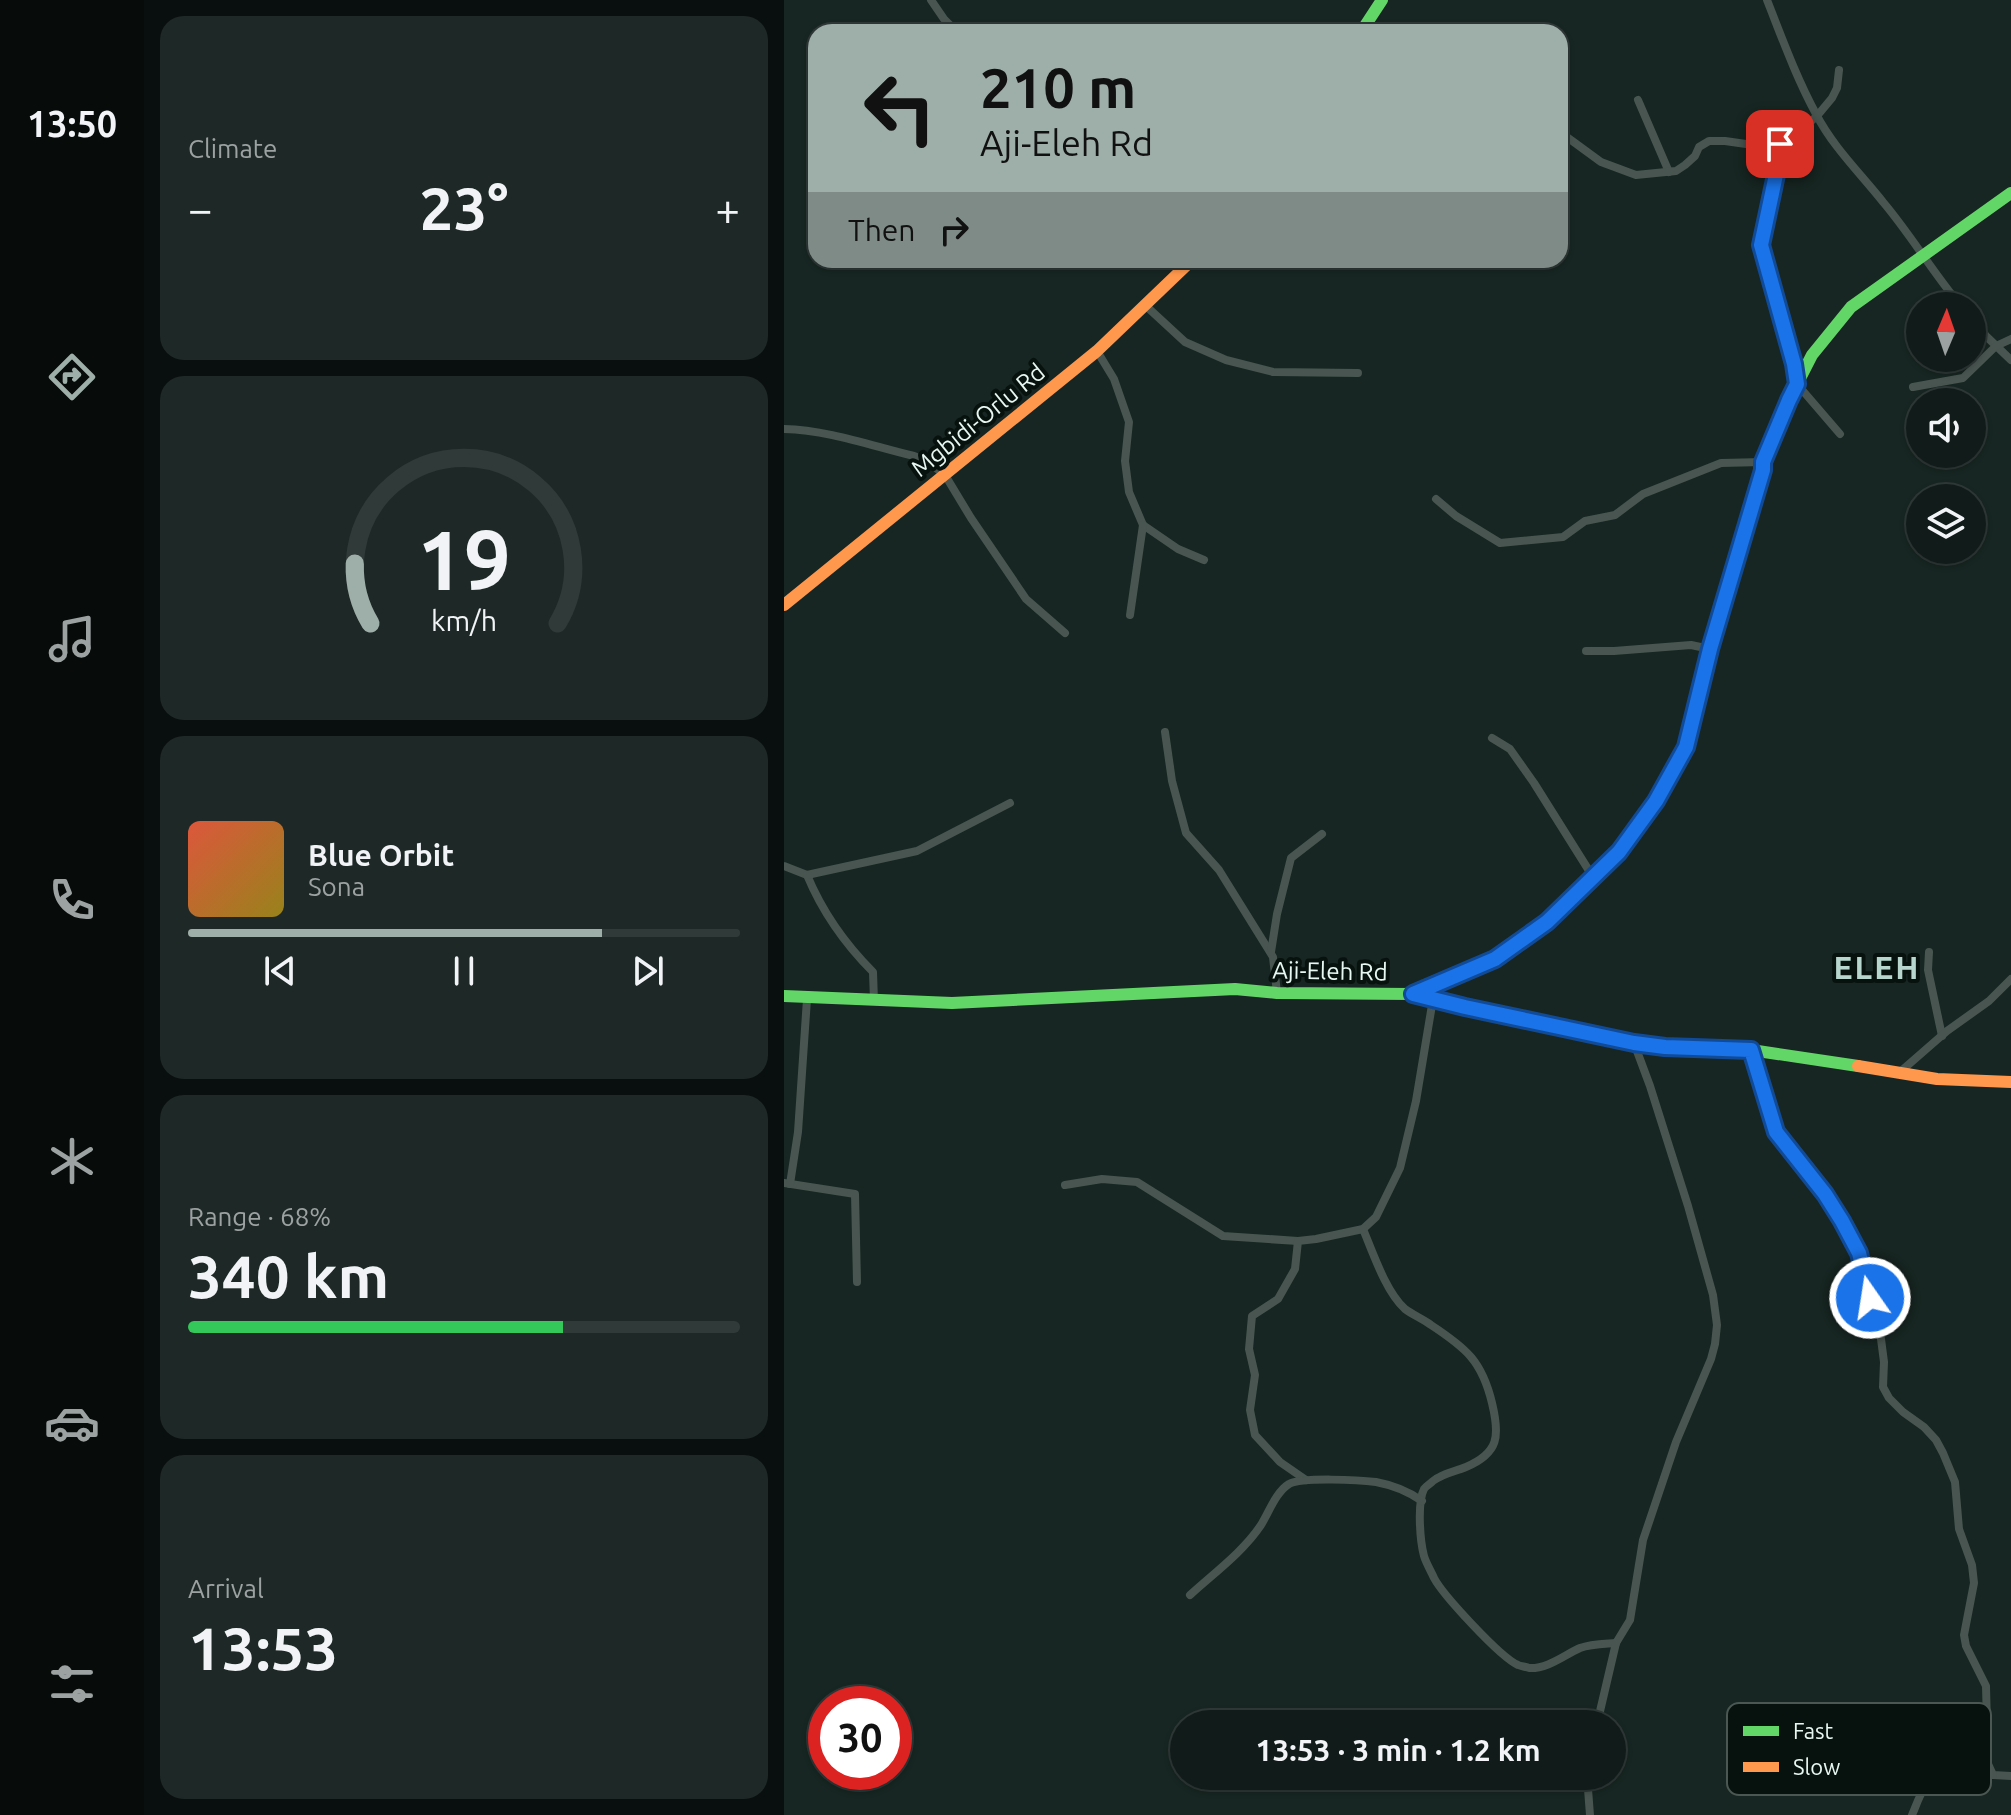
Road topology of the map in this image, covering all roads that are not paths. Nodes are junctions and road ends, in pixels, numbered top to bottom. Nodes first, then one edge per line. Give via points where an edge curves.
1 (931, 0) edge
2 (1382, 0) edge
3 (1767, 0) edge
4 (949, 24) edge
5 (1366, 24) edge
6 (1839, 70) dead end
7 (1638, 100) dead end
8 (1817, 116) junction
9 (1568, 138) edge
10 (1780, 144) junction
11 (1669, 172) junction
12 (2011, 193) edge
13 (1924, 256) junction
14 (1184, 268) edge
15 (1949, 292) edge
16 (1146, 306) junction
17 (1986, 335) edge
18 (2011, 339) edge
19 (1996, 346) junction
20 (1097, 351) junction
21 (2011, 360) edge
22 (1358, 373) dead end
23 (1797, 384) junction
24 (1913, 387) dead end
25 (784, 429) edge
26 (1840, 434) dead end
27 (1763, 462) junction
28 (945, 475) junction
29 (1436, 499) dead end
30 (1143, 525) junction
31 (1204, 560) dead end
32 (784, 605) edge
33 (1130, 615) dead end
34 (1065, 633) dead end
35 (1710, 649) junction
36 (1586, 651) dead end
37 (1165, 732) dead end
38 (1492, 738) dead end
39 (1010, 803) dead end
40 (1322, 834) dead end
41 (784, 866) edge
42 (807, 875) junction
43 (1593, 877) junction
44 (1929, 952) dead end
45 (1270, 953) junction
46 (2009, 984) edge
47 (1277, 993) junction
48 (1413, 994) junction
49 (784, 996) edge
50 (807, 999) junction
51 (1433, 999) junction
52 (874, 1001) junction
53 (1942, 1036) junction
54 (1634, 1043) junction
55 (1751, 1050) junction
56 (1900, 1072) junction
57 (2011, 1082) edge
58 (787, 1184) edge
59 (1065, 1185) dead end
60 (1363, 1229) junction
61 (1298, 1241) junction
62 (857, 1282) dead end
63 (1306, 1480) junction
64 (1422, 1501) junction
65 (1190, 1595) dead end
66 (1616, 1643) junction
67 (1988, 1703) edge
68 (1600, 1710) edge
69 (1991, 1771) edge
70 (1993, 1775) joint
71 (2011, 1776) edge
72 (1588, 1790) edge
73 (1922, 1795) edge
74 (1590, 1815) edge
75 (1912, 1815) edge

1 - 4 street
2 - 5 street
3 - 8 street
6 - 8 street via 1837,88
7 - 11 street
8 - 10 street
8 - 13 street
9 - 11 street via 1601,162 1636,175
10 - 11 street via 1709,141 1685,165
10 - 23 street via 1761,245
12 - 13 street
13 - 15 street
13 - 23 street via 1851,307 1812,355
14 - 16 street, Mgbidi-Orlu Rd
16 - 20 street, Mgbidi-Orlu Rd
16 - 22 street via 1185,342 1226,360 1273,372
17 - 19 street
18 - 19 street
19 - 21 street
19 - 24 street via 1963,378
20 - 28 street, Mgbidi-Orlu Rd
20 - 30 street via 1129,422 1129,492
23 - 26 street
23 - 27 street
25 - 28 street via 914,456
27 - 29 street via 1721,463 1643,494 1615,515 1585,521 1563,537 1500,543
27 - 35 street
28 - 32 street, Mgbidi-Orlu Rd
28 - 34 street via 1026,599
30 - 31 street
30 - 33 street
35 - 36 street via 1691,645
35 - 43 street via 1686,747 1656,801 1619,852
37 - 45 street via 1186,833 1219,870
38 - 43 street via 1518,760
39 - 42 street via 917,851
40 - 45 street via 1291,858
41 - 42 street
42 - 52 street via 841,935 873,972
43 - 48 street via 1547,922 1495,959
44 - 53 street
45 - 47 street
46 - 53 street
47 - 48 street, Aji-Eleh Rd
47 - 52 street, Aji-Eleh Rd via 1235,989 952,1003
48 - 51 street, Aji-Eleh Rd
49 - 50 street, Aji-Eleh Rd
50 - 52 street, Aji-Eleh Rd
50 - 58 street via 798,1132
51 - 54 street, Aji-Eleh Rd
51 - 60 street via 1400,1168 1376,1217
53 - 56 street
54 - 55 street, Aji-Eleh Rd
54 - 66 street via 1688,1206 1717,1325 1711,1359 1643,1540 1630,1620
55 - 56 street, Aji-Eleh Rd
55 - 67 street via 1776,1132 1825,1194 1859,1253 1881,1339 1883,1387 1936,1440 1955,1482 1959,1529 1974,1583 1964,1635
56 - 57 street, Aji-Eleh Rd
58 - 62 street via 855,1194
59 - 61 street via 1102,1179 1137,1182 1223,1236
60 - 61 street
60 - 64 street via 1392,1292 1405,1308 1474,1359 1493,1407 1494,1446 1487,1456 1441,1475 1425,1488
61 - 63 street via 1295,1269 1278,1299 1252,1316 1249,1349 1255,1375 1250,1410 1255,1435
63 - 64 street via 1376,1482
63 - 65 street via 1284,1488 1246,1544
64 - 66 street via 1424,1556 1436,1581 1517,1665 1538,1668 1580,1648
66 - 68 street
69 - 70 street
70 - 71 street
72 - 74 street
73 - 75 street

